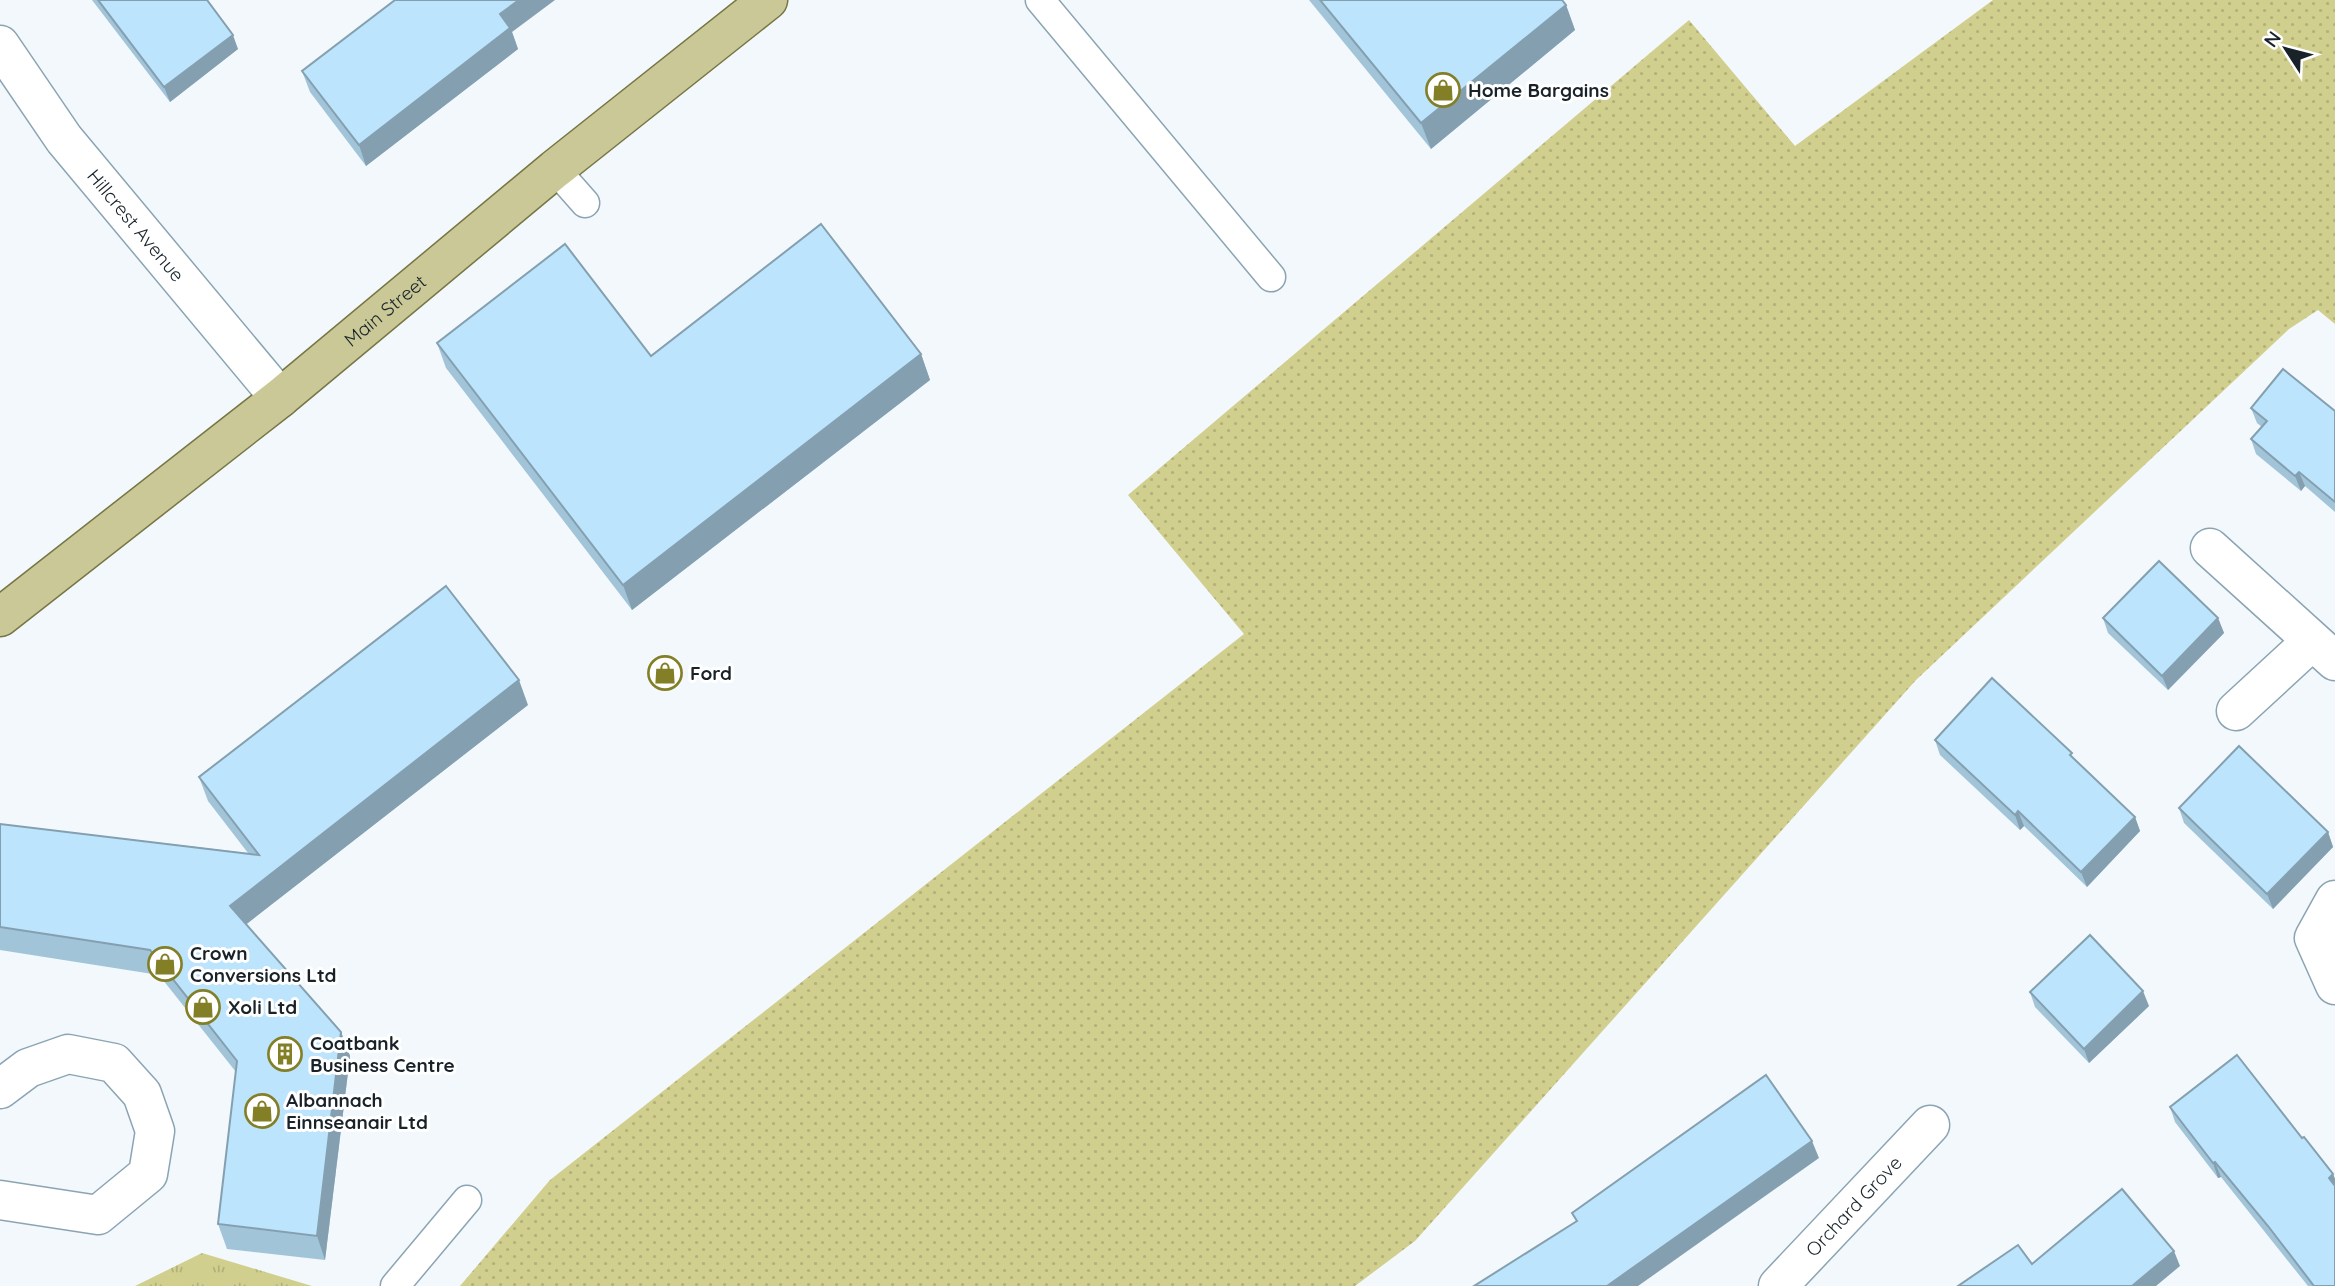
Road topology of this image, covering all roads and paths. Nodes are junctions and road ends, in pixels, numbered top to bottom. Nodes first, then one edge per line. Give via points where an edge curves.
1 (768, 0) edge
2 (1041, 0) edge
3 (0, 45) edge
4 (555, 169) junction
5 (585, 203) dead end
6 (1271, 277) dead end
7 (280, 398) junction
8 (2210, 548) dead end
9 (0, 617) edge
10 (2323, 651) edge
11 (2236, 711) dead end
12 (2335, 900) edge
13 (2335, 985) edge
14 (0, 1089) edge
15 (1930, 1125) dead end
16 (0, 1200) edge
17 (467, 1200) dead end
18 (396, 1286) edge
19 (1778, 1286) edge

1 - 4 main road, Main Street
2 - 6 lane
3 - 7 street, Hillcrest Avenue via 64,139
4 - 5 lane
4 - 7 main road, Main Street
7 - 9 main road, Main Street
8 - 10 street
10 - 11 street
12 - 13 street via 2314,938
14 - 16 street via 28,1068 68,1054 114,1063 142,1094 155,1131 148,1174 98,1215
15 - 19 street, Orchard Grove
17 - 18 lane

